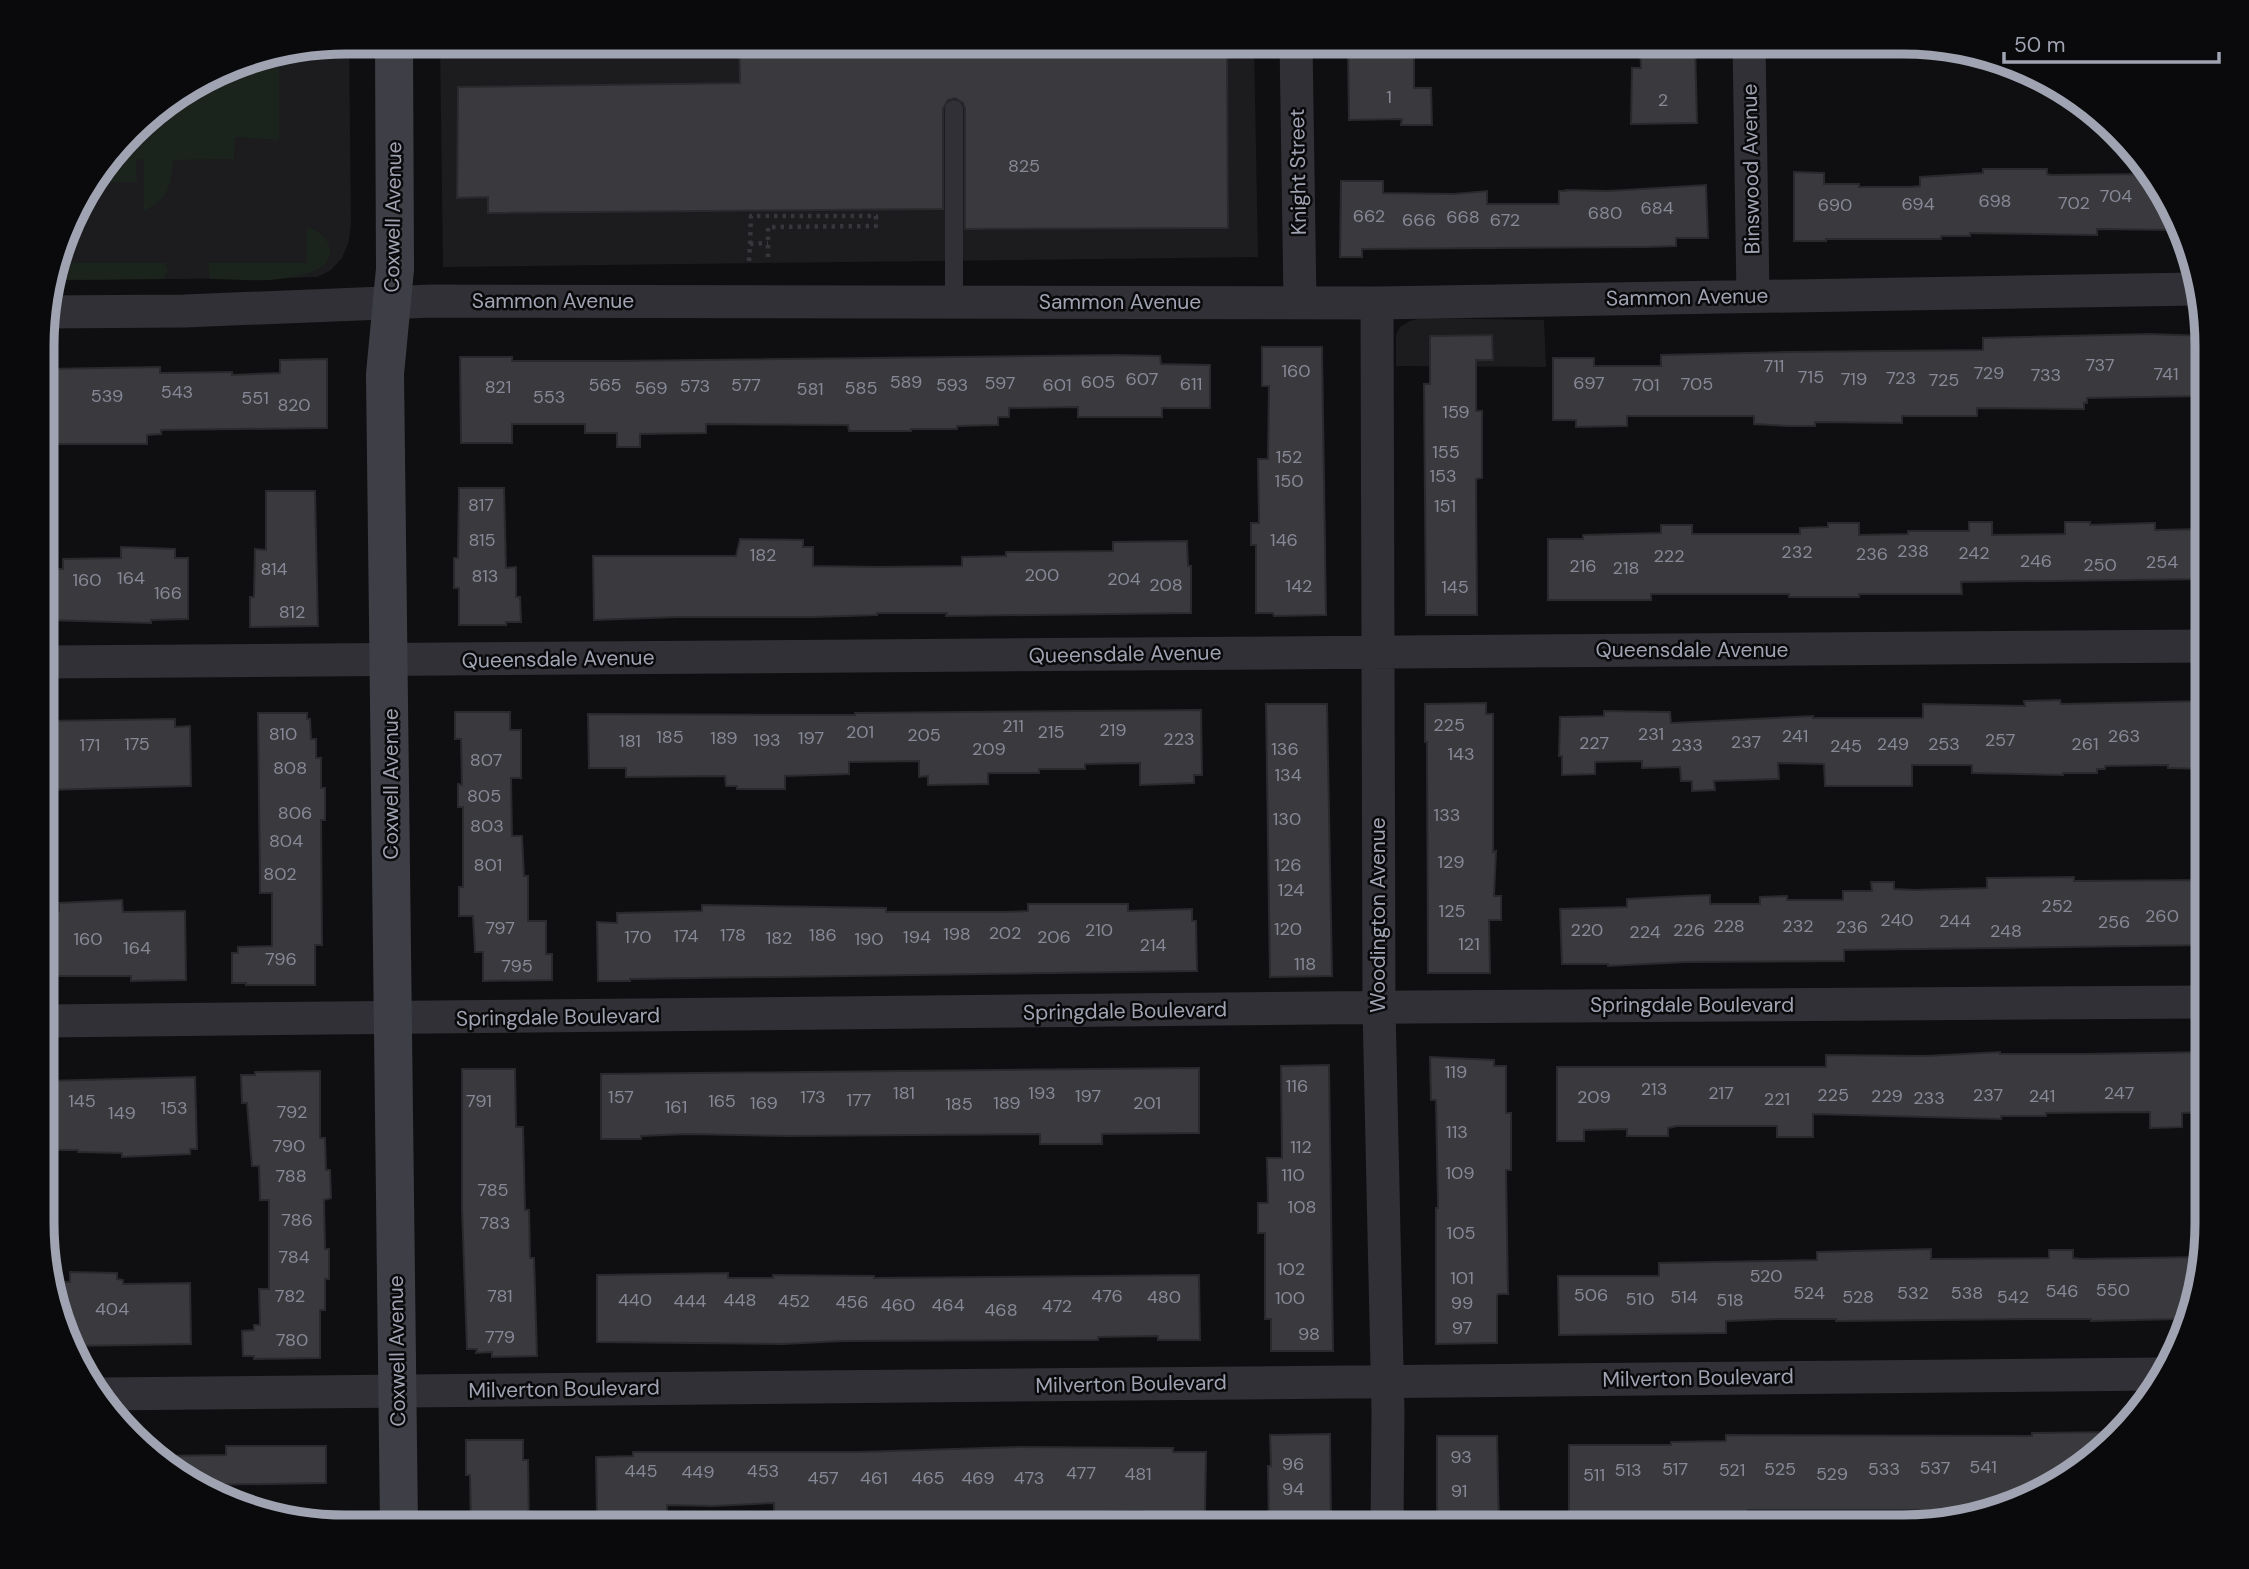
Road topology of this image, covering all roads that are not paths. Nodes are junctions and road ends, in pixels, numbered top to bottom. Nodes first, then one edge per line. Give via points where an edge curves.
1 (394, 54) edge
2 (1296, 54) edge
3 (1749, 54) edge
4 (954, 109) dead end
5 (2189, 289) edge
6 (1753, 296) junction
7 (1300, 302) junction
8 (954, 303) junction
9 (1377, 303) junction
10 (392, 304) junction
11 (57, 312) edge
12 (2195, 646) edge
13 (1377, 652) junction
14 (390, 659) junction
15 (54, 662) edge
16 (2195, 1002) edge
17 (1378, 1007) junction
18 (392, 1018) junction
19 (54, 1021) edge
20 (2153, 1374) edge
21 (1387, 1382) junction
22 (397, 1392) junction
23 (110, 1394) edge
24 (399, 1515) edge
25 (1387, 1515) edge

1 - 10 main road, Coxwell Avenue via 397,212
2 - 7 street, Knight Street
3 - 6 street, Binswood Avenue
4 - 8 lane
5 - 6 street, Sammon Avenue
6 - 9 street, Sammon Avenue
7 - 8 street, Sammon Avenue
7 - 9 street, Sammon Avenue
8 - 10 street, Sammon Avenue
9 - 13 street, Woodington Avenue
10 - 11 street, Sammon Avenue
10 - 14 main road, Coxwell Avenue via 385,374
12 - 13 street, Queensdale Avenue
13 - 14 street, Queensdale Avenue
13 - 17 street, Woodington Avenue
14 - 15 street, Queensdale Avenue
14 - 18 main road, Coxwell Avenue
16 - 17 street, Springdale Boulevard
17 - 18 street, Springdale Boulevard
17 - 21 street, Woodington Avenue
18 - 19 street, Springdale Boulevard
18 - 22 main road, Coxwell Avenue
20 - 21 street, Milverton Boulevard
21 - 22 street, Milverton Boulevard
21 - 25 street, Woodington Avenue
22 - 23 street, Milverton Boulevard
22 - 24 main road, Coxwell Avenue

